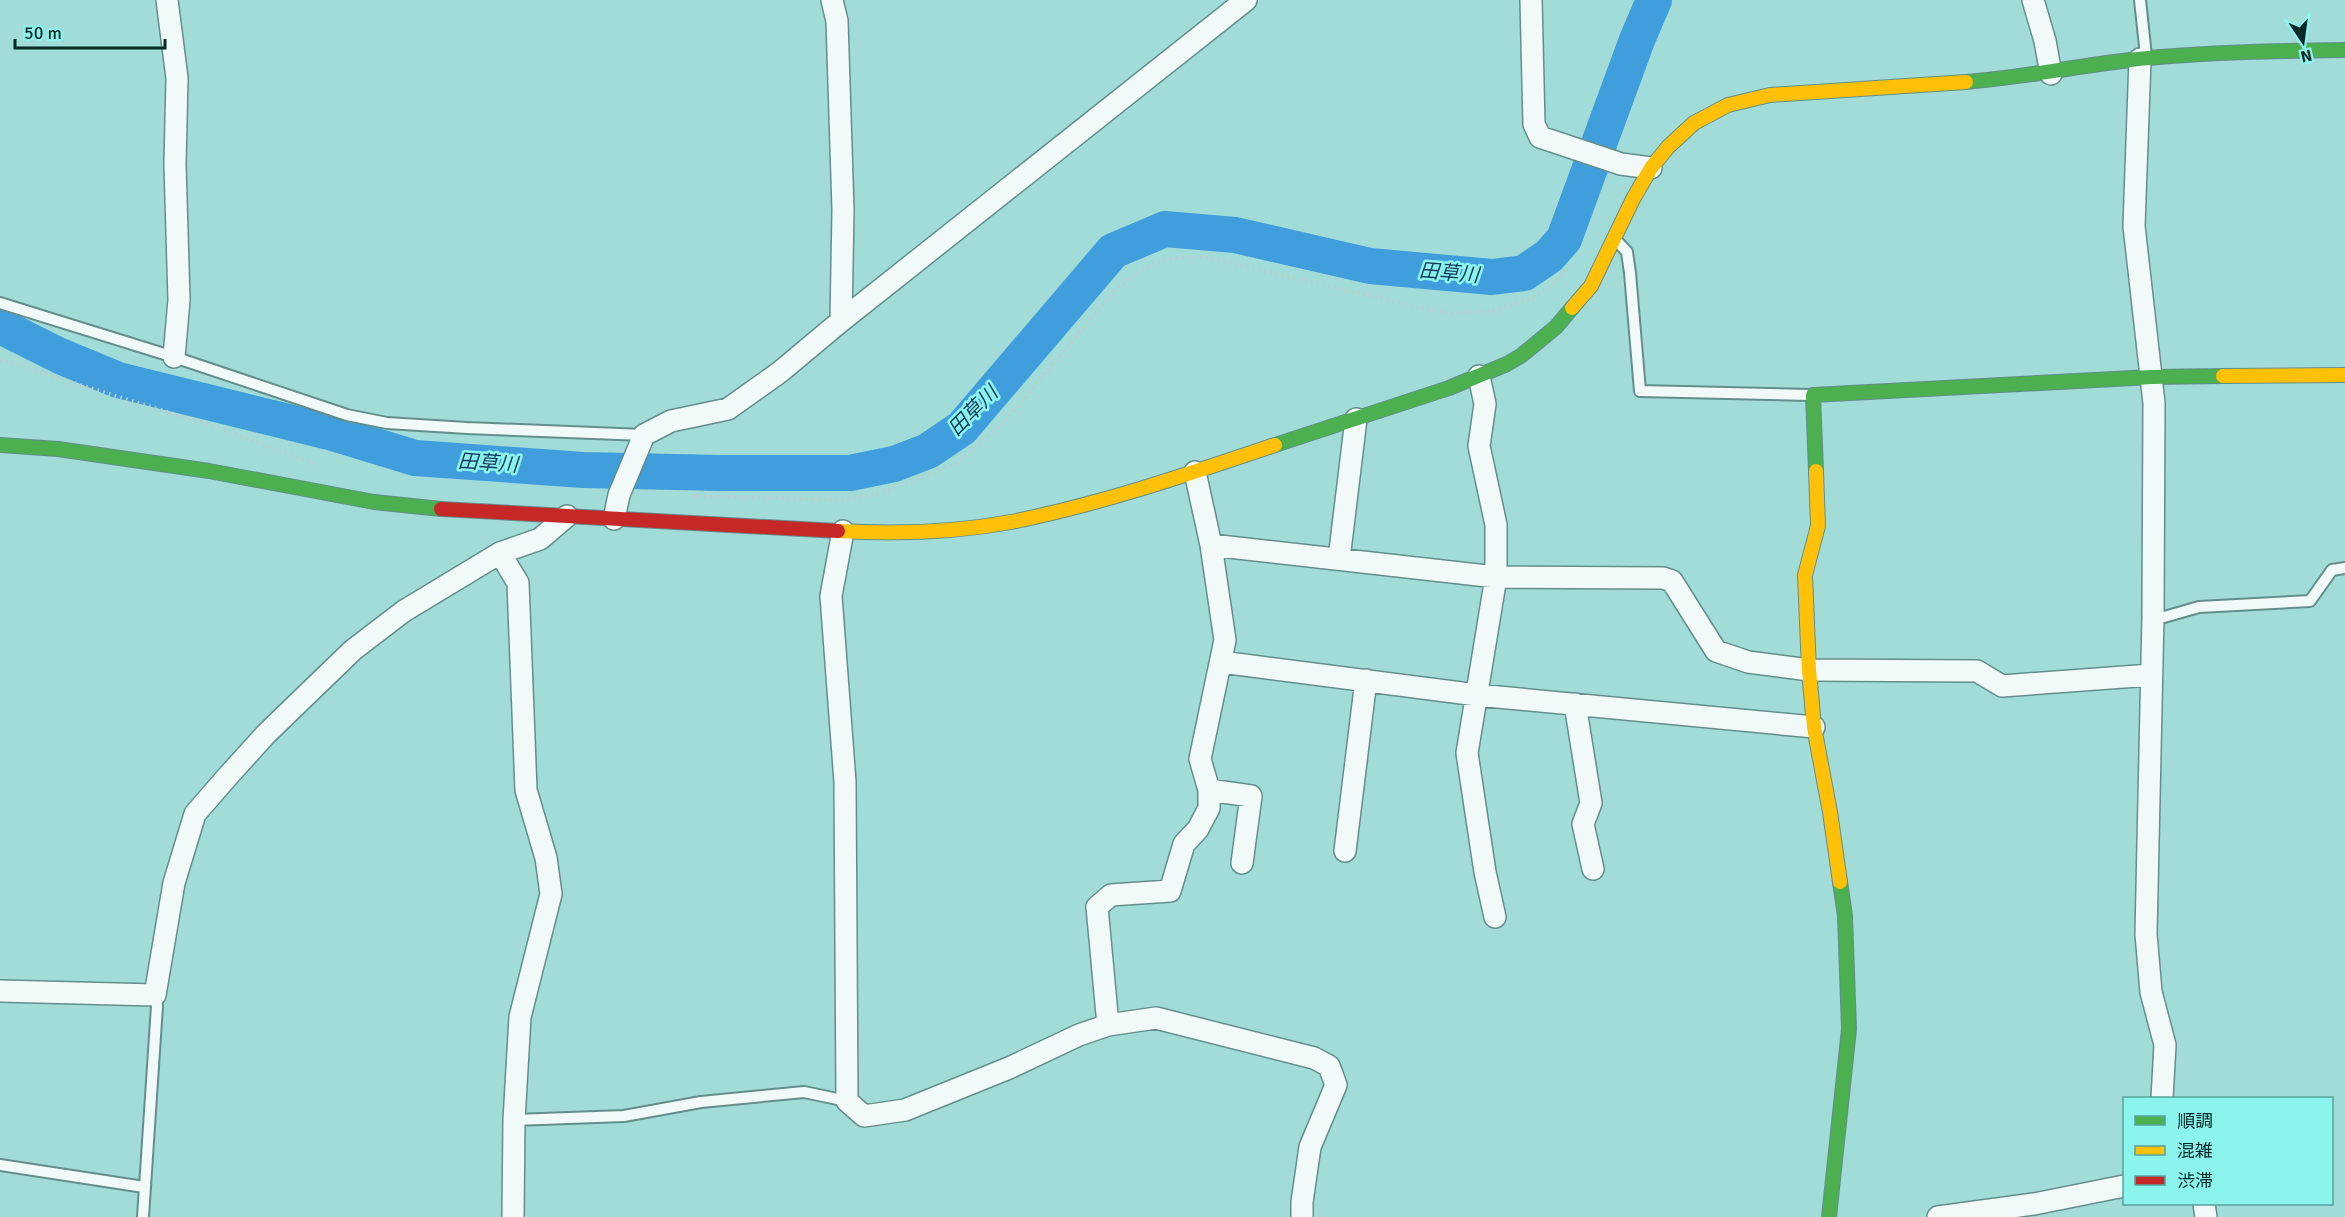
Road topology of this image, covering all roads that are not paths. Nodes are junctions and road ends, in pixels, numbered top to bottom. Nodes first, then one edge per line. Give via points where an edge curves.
1 (167, 0) edge
2 (832, 0) edge
3 (1246, 0) edge
4 (1531, 0) edge
5 (2033, 0) edge
6 (2140, 0) edge
7 (2345, 50) edge
8 (2143, 59) junction
9 (2051, 74) junction
10 (1651, 168) junction
11 (1614, 238) junction
12 (0, 303) edge
13 (840, 321) junction
14 (174, 357) junction
15 (2345, 375) edge
16 (1479, 376) junction
17 (2152, 377) junction
18 (1813, 395) junction
19 (1356, 419) junction
20 (644, 435) junction
21 (0, 445) edge
22 (1195, 472) junction
23 (567, 516) junction
24 (614, 519) junction
25 (843, 531) junction
26 (1210, 545) junction
27 (500, 553) junction
28 (1339, 560) junction
29 (2345, 568) edge
30 (1496, 577) junction
31 (2153, 616) junction
32 (1221, 662) junction
33 (1809, 670) junction
34 (2151, 675) junction
35 (1366, 680) junction
36 (1477, 694) junction
37 (1575, 704) junction
38 (1814, 727) junction
39 (1209, 790) junction
40 (1345, 850) dead end
41 (1242, 863) dead end
42 (1593, 869) dead end
43 (1495, 917) dead end
44 (0, 991) edge
45 (155, 994) junction
46 (1108, 1025) junction
47 (2163, 1097) edge
48 (847, 1101) junction
49 (514, 1120) junction
50 (0, 1165) edge
51 (2123, 1186) edge
52 (144, 1187) junction
53 (143, 1217) edge
54 (513, 1217) edge
55 (1302, 1217) edge
56 (1829, 1217) edge
57 (1938, 1217) edge

1 - 14 street via 177,78 179,300
2 - 13 street via 837,21 843,210
3 - 13 street
4 - 10 street via 1534,124 1540,137 1621,164
5 - 9 street
6 - 8 lane
7 - 8 street via 2228,52
8 - 9 street
8 - 17 street via 2134,226
9 - 10 street via 1770,95 1728,105 1694,123
10 - 11 street
11 - 16 street via 1591,286 1556,327 1522,355
11 - 18 lane via 1627,252 1629,262 1640,391
12 - 14 lane
13 - 20 street via 728,410 671,421
14 - 20 lane via 347,415 387,423
15 - 17 street
16 - 19 street
16 - 30 street via 1485,404 1479,446 1496,525
17 - 18 street
17 - 31 street
18 - 33 street via 1818,526 1805,574
19 - 22 street
19 - 28 street
20 - 24 street via 619,495
21 - 23 street via 58,449 209,471 374,502
22 - 25 street via 1010,522 937,530
22 - 26 street
23 - 24 street
23 - 27 street via 540,539
24 - 25 street
25 - 48 street via 831,596 845,782
26 - 28 street
26 - 32 street via 1225,640
27 - 45 street via 404,611 352,650 266,734 195,814 174,883
27 - 49 street via 518,583 526,790 546,858 551,894 520,1017
28 - 30 street
29 - 31 lane via 2332,570 2310,601 2199,607 2164,617
30 - 33 street via 1663,578 1672,581 1716,651 1748,662
30 - 36 street
31 - 34 street
32 - 35 street
32 - 39 street via 1200,759
33 - 34 street via 1977,671 2002,686
33 - 38 street
34 - 47 street via 2146,934 2151,992 2165,1045
35 - 36 street
35 - 40 street
36 - 37 street
36 - 43 street via 1467,753
37 - 38 street
37 - 42 street via 1591,803 1583,824
38 - 56 street via 1845,916 1848,1017
39 - 41 street via 1251,796
39 - 46 street via 1209,808 1184,844 1170,891 1111,895 1097,907
44 - 45 street
45 - 52 lane
46 - 48 street via 904,1110 864,1116
46 - 55 street via 1156,1018 1314,1058 1329,1066 1336,1085 1310,1147
48 - 49 lane via 804,1092 701,1102 624,1116
49 - 54 street
50 - 52 lane
51 - 57 street
52 - 53 lane

